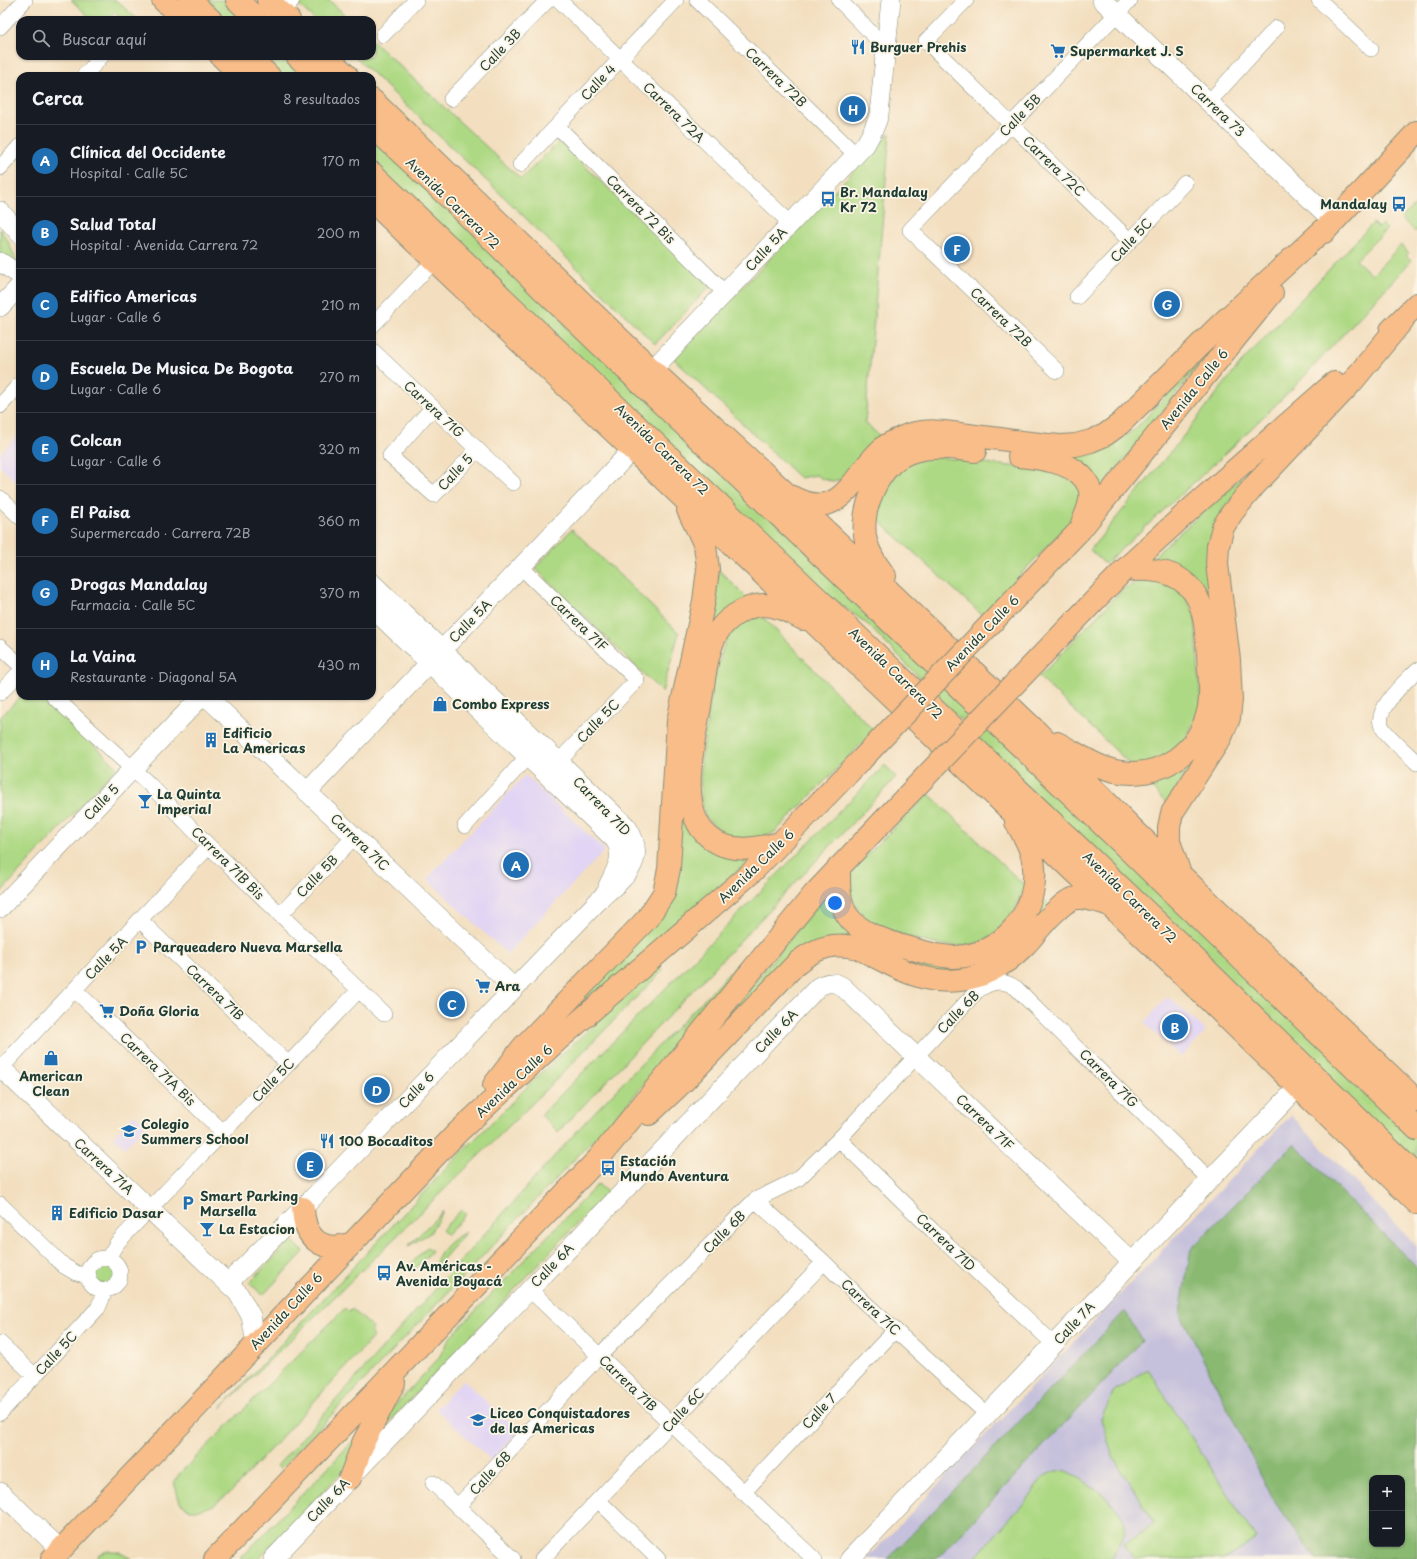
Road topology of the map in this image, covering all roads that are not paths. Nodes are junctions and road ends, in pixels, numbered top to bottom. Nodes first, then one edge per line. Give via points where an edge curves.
1 (25, 0) edge
2 (163, 0) edge
3 (190, 0) edge
4 (237, 0) edge
5 (416, 0) edge
6 (548, 0) edge
7 (559, 0) edge
8 (676, 0) edge
9 (697, 0) edge
10 (839, 0) edge
11 (891, 0) edge
12 (966, 0) edge
13 (1102, 0) edge
14 (1130, 0) edge
15 (1319, 0) edge
16 (1117, 14) junction
17 (180, 16) edge
18 (207, 16) edge
19 (254, 16) edge
20 (0, 27) edge
21 (1276, 28) dead end
22 (383, 35) dead end
23 (885, 46) junction
24 (1371, 49) dead end
25 (620, 59) junction
26 (98, 60) edge
27 (301, 60) edge
28 (330, 60) edge
29 (234, 64) edge
30 (88, 72) edge
31 (257, 72) edge
32 (314, 72) edge
33 (343, 72) edge
34 (451, 99) dead end
35 (1208, 102) junction
36 (376, 104) edge
37 (1011, 124) junction
38 (557, 126) junction
39 (376, 130) edge
40 (1417, 132) edge
41 (16, 150) edge
42 (426, 153) junction
43 (856, 154) junction
44 (520, 165) dead end
45 (0, 168) edge
46 (376, 177) edge
47 (1185, 183) dead end
48 (456, 204) junction
49 (376, 205) edge
50 (0, 211) edge
51 (1334, 221) junction
52 (790, 224) junction
53 (16, 229) edge
54 (910, 230) joint
55 (1130, 241) junction
56 (434, 261) junction
57 (0, 262) edge
58 (466, 262) junction
59 (16, 273) edge
60 (16, 290) edge
61 (725, 293) junction
62 (1077, 297) dead end
63 (0, 307) edge
64 (1410, 312) edge
65 (376, 322) edge
66 (501, 324) junction
67 (376, 354) edge
68 (652, 370) junction
69 (1057, 371) dead end
70 (16, 388) edge
71 (0, 406) edge
72 (432, 408) junction
73 (670, 412) junction
74 (708, 422) junction
75 (477, 450) junction
76 (632, 450) junction
77 (513, 483) dead end
78 (706, 491) junction
79 (788, 495) junction
80 (681, 497) junction
81 (0, 498) edge
82 (16, 513) edge
83 (1080, 530) junction
84 (521, 567) junction
85 (1123, 571) junction
86 (376, 589) edge
87 (907, 608) junction
88 (376, 611) edge
89 (818, 626) junction
90 (0, 647) edge
91 (436, 657) junction
92 (16, 661) edge
93 (1417, 670) edge
94 (16, 676) edge
95 (637, 680) joint
96 (0, 693) edge
97 (57, 700) edge
98 (198, 700) edge
99 (210, 700) edge
100 (1036, 731) junction
101 (527, 756) junction
102 (558, 762) junction
103 (1417, 763) edge
104 (132, 769) junction
105 (307, 792) junction
106 (1009, 809) junction
107 (465, 826) dead end
108 (354, 837) junction
109 (782, 843) junction
110 (209, 846) junction
111 (839, 867) junction
112 (1180, 873) junction
113 (603, 896) junction
114 (1111, 906) junction
115 (0, 907) edge
116 (280, 914) junction
117 (141, 921) junction
118 (1005, 982) joint
119 (837, 983) joint
120 (514, 988) junction
121 (75, 990) junction
122 (359, 990) junction
123 (384, 1014) dead end
124 (1321, 1036) junction
125 (916, 1056) junction
126 (288, 1064) junction
127 (1381, 1066) junction
128 (0, 1067) edge
129 (1299, 1086) junction
130 (1417, 1101) edge
131 (1335, 1121) junction
132 (1417, 1129) edge
133 (223, 1132) junction
134 (457, 1133) junction
135 (839, 1139) junction
136 (1397, 1157) junction
137 (599, 1158) junction
138 (1417, 1176) edge
139 (1210, 1180) junction
140 (755, 1200) junction
141 (1417, 1203) edge
142 (0, 1204) edge
143 (303, 1208) junction
144 (150, 1209) junction
145 (350, 1244) junction
146 (108, 1258) junction
147 (824, 1262) junction
148 (1132, 1262) junction
149 (89, 1276) junction
150 (228, 1283) junction
151 (106, 1289) junction
152 (529, 1289) junction
153 (895, 1330) junction
154 (0, 1343) edge
155 (256, 1344) junction
156 (1054, 1344) junction
157 (600, 1355) junction
158 (408, 1358) junction
159 (35, 1376) junction
160 (0, 1413) edge
161 (987, 1414) junction
162 (670, 1424) junction
163 (350, 1478) junction
164 (433, 1483) dead end
165 (0, 1492) edge
166 (743, 1493) junction
167 (598, 1500) junction
168 (458, 1506) junction
169 (56, 1555) edge
170 (215, 1559) edge
171 (272, 1559) edge
172 (513, 1559) edge
173 (542, 1559) edge
174 (658, 1559) edge
175 (814, 1559) edge
176 (850, 1559) edge

1 - 20 street
2 - 17 highway
3 - 18 highway
4 - 19 highway
5 - 22 street
6 - 34 street, Calle 3B
7 - 25 street, Carrera 72A
8 - 25 street, Calle 4
9 - 43 street, Carrera 72B
10 - 23 street
11 - 23 street, Calle 5A
12 - 37 street, Carrera 72C via 926,41
13 - 16 street, Carrera 73
14 - 16 street, Calle 5B
15 - 24 street
16 - 35 street, Carrera 73
16 - 37 street, Calle 5B
21 - 35 street
23 - 43 street, Calle 5A via 876,125 865,145
25 - 38 street, Calle 4
25 - 52 street, Carrera 72A
26 - 30 street
27 - 32 highway
28 - 33 highway
29 - 31 highway
35 - 51 street, Carrera 73
36 - 42 highway, Avenida Carrera 72
37 - 54 street, Calle 5B
37 - 55 street, Carrera 72C
38 - 44 street, Calle 4
38 - 61 street, Carrera 72 Bis
39 - 48 highway, Avenida Carrera 72
40 - 51 highway, Avenida Calle 6
41 - 45 street
42 - 48 highway
42 - 68 highway, Avenida Carrera 72
43 - 52 street, Calle 5A
46 - 58 highway, Avenida Carrera 72
47 - 55 street, Calle 5C
48 - 73 highway, Avenida Carrera 72
49 - 56 highway, Avenida Carrera 72
50 - 53 street
51 - 79 highway via 1221,324 1138,407 1105,435 1084,443 1062,446 942,432 920,432 904,436 884,448 855,484 833,501 824,505 812,505
51 - 83 highway, Avenida Calle 6 via 1266,299
52 - 61 street, Calle 5A
54 - 69 street, Carrera 72B
55 - 62 street, Calle 5C
56 - 65 street
56 - 66 highway, Avenida Carrera 72
57 - 59 street
58 - 66 highway
58 - 78 highway, Avenida Carrera 72
60 - 63 street
61 - 68 street, Calle 5A
64 - 85 highway
64 - 112 highway via 1352,382 1255,486 1223,527 1217,564 1229,660 1229,718 1221,737 1172,812 1169,841
66 - 76 highway, Avenida Carrera 72
67 - 72 street, Carrera 71G
68 - 74 highway, Avenida Carrera 72
70 - 71 street
72 - 75 street, Carrera 71G
72 - 75 street, Calle 5 via 390,456 434,495
73 - 74 highway
73 - 124 highway, Avenida Carrera 72
74 - 79 highway, Avenida Carrera 72
75 - 77 street, Carrera 71G
76 - 78 highway
76 - 80 highway, Avenida Carrera 72
76 - 84 street, Calle 5A
78 - 136 highway, Avenida Carrera 72 via 1172,936
79 - 87 highway, Avenida Carrera 72
80 - 89 highway, Avenida Carrera 72
80 - 134 highway via 703,540 708,569 704,601 678,721 669,862 664,893 647,919 523,1047
81 - 82 street
83 - 87 highway via 1088,509 1089,487 1083,479 1064,465 1048,460 940,448 923,449 907,454 893,463 880,478 865,512 865,528 872,556
83 - 109 highway, Avenida Calle 6, bridge
84 - 91 street, Calle 5A
84 - 95 street, Carrera 71F
85 - 100 highway via 1153,569 1169,574 1181,580 1193,591 1200,605 1205,627 1210,692 1207,717 1199,734 1189,748 1169,764 1140,774 1114,771 1097,765
85 - 111 highway, bridge
86 - 91 street, Carrera 71D
87 - 100 highway, Avenida Carrera 72
88 - 91 street, Carrera 71D
89 - 106 highway, Avenida Carrera 72
89 - 109 highway via 782,609 763,605 735,614 727,621 712,645 695,738 690,794 692,808 708,837 717,843 749,850
90 - 92 street
91 - 101 street, Carrera 71D
91 - 102 street, Carrera 71D
91 - 105 street, Calle 5A
93 - 103 street via 1394,693 1380,717 1382,727
94 - 96 street
95 - 102 street, Calle 5C
97 - 104 street, Carrera 71B Bis
98 - 104 street, Calle 5
99 - 105 street, Carrera 71C
100 - 112 highway, Avenida Carrera 72
101 - 107 street
101 - 113 street, Carrera 71D via 618,844 619,862
102 - 113 street, Carrera 71D via 627,828 635,843 634,860 627,875
104 - 110 street, Carrera 71B Bis
104 - 115 street, Calle 5
105 - 108 street, Carrera 71C
106 - 111 highway via 1026,839 1034,866 1034,886 1023,918 1004,938 977,953 955,957 934,954 889,942 866,931 847,915 842,905
106 - 114 highway, Avenida Carrera 72
108 - 116 street, Calle 5B
108 - 120 street, Carrera 71C
109 - 134 highway, Avenida Calle 6 via 725,897 559,1039
110 - 116 street, Carrera 71B Bis
110 - 117 street, Calle 5A
111 - 137 highway via 763,956
112 - 127 highway, Avenida Carrera 72
113 - 120 street, Calle 6
114 - 129 highway, Avenida Carrera 72
114 - 137 highway via 1085,898 1068,900 1010,959 981,976 965,979 924,978 850,946 831,945 818,948 798,962 686,1080
116 - 122 street, Carrera 71B Bis
117 - 121 street, Calle 5A
117 - 126 street, Carrera 71B
118 - 125 street, Calle 6B via 991,983 977,991
118 - 139 street, Carrera 71G via 1016,988 1033,1004
119 - 125 street, Carrera 71F
119 - 152 street, Calle 6A via 825,983 818,987
120 - 143 street, Calle 6
121 - 128 street, Calle 5A
121 - 133 street, Carrera 71A Bis
122 - 123 street, Carrera 71B Bis
122 - 126 street, Calle 5C
124 - 127 highway
124 - 132 highway, Avenida Carrera 72
125 - 135 street, Calle 6B
125 - 148 street, Carrera 71F
126 - 133 street, Calle 5C
127 - 130 highway, Avenida Carrera 72
128 - 144 street, Carrera 71A
129 - 131 highway, Avenida Carrera 72
129 - 139 street, Calle 7A
131 - 136 highway
131 - 141 highway, Avenida Carrera 72
133 - 144 street, Calle 5C
134 - 145 highway, Avenida Calle 6
135 - 140 street, Calle 6B via 798,1179
135 - 156 street, Carrera 71D
136 - 138 highway, Avenida Carrera 72
137 - 158 highway
139 - 148 street, Calle 7A
140 - 147 street, Carrera 71C
140 - 157 street, Calle 6B
142 - 149 street via 64,1266 76,1273
143 - 145 highway via 306,1229 320,1244 335,1247
143 - 150 street, Calle 6
144 - 146 street, Calle 5C via 117,1243
144 - 150 street, Carrera 71A
145 - 155 highway, Avenida Calle 6
146 - 149 street via 94,1262
146 - 151 street via 119,1267 120,1277 115,1285
147 - 153 street, Carrera 71C
147 - 162 street, Calle 6C
148 - 156 street, Calle 7A
149 - 151 street via 97,1288
150 - 155 street, Carrera 71A via 249,1309
151 - 159 street, Calle 5C via 98,1308
152 - 157 street, Carrera 71B
152 - 163 street, Calle 6A
153 - 161 street, Carrera 71C
153 - 166 street, Calle 7
154 - 159 street
155 - 169 highway, Avenida Calle 6
156 - 161 street, Calle 7A
157 - 162 street, Carrera 71B
157 - 168 street, Calle 6B
158 - 163 highway via 369,1430
158 - 170 highway
159 - 160 street, Calle 5C
161 - 176 street, Calle 7A
162 - 166 street, Carrera 71B
162 - 167 street, Calle 6C
163 - 171 street, Calle 6A
164 - 168 street
165 - 169 street
166 - 175 street, Carrera 71B
167 - 173 street, Calle 6C
167 - 174 street
168 - 172 street

